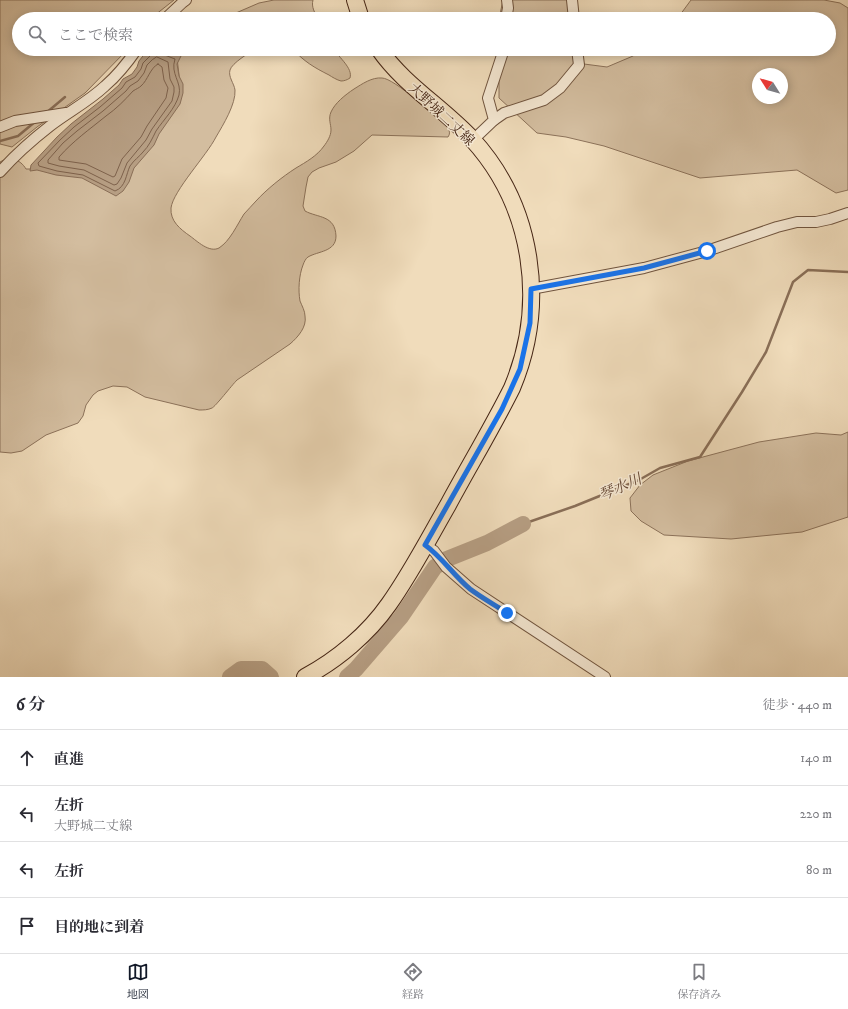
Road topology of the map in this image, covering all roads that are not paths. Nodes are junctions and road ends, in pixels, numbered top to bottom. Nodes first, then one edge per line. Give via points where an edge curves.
1 (186, 0) edge
2 (354, 0) edge
3 (507, 0) edge
4 (572, 0) edge
5 (172, 12) edge
6 (359, 12) edge
7 (507, 12) edge
8 (573, 12) edge
9 (132, 56) edge
10 (384, 56) edge
11 (502, 56) edge
12 (578, 56) edge
13 (70, 112) junction
14 (494, 120) junction
15 (0, 126) edge
16 (473, 140) junction
17 (0, 172) edge
18 (848, 214) edge
19 (531, 289) junction
20 (431, 550) junction
21 (305, 677) edge
22 (605, 677) edge

1 - 5 street
2 - 6 main road
3 - 7 street
4 - 8 street
9 - 13 street via 106,86
10 - 16 main road, 大野城二丈線 via 406,81
11 - 14 street via 488,98
12 - 14 street via 579,65 560,88 544,100 504,113
13 - 15 street
13 - 17 street via 29,143
14 - 16 street
16 - 19 main road, 大野城二丈線 via 507,191 519,220 527,245
18 - 19 street via 777,227 650,267
19 - 20 main road, 大野城二丈線 via 530,323 520,369
20 - 21 main road, 大野城二丈線 via 370,627 332,660
20 - 22 street via 470,589

